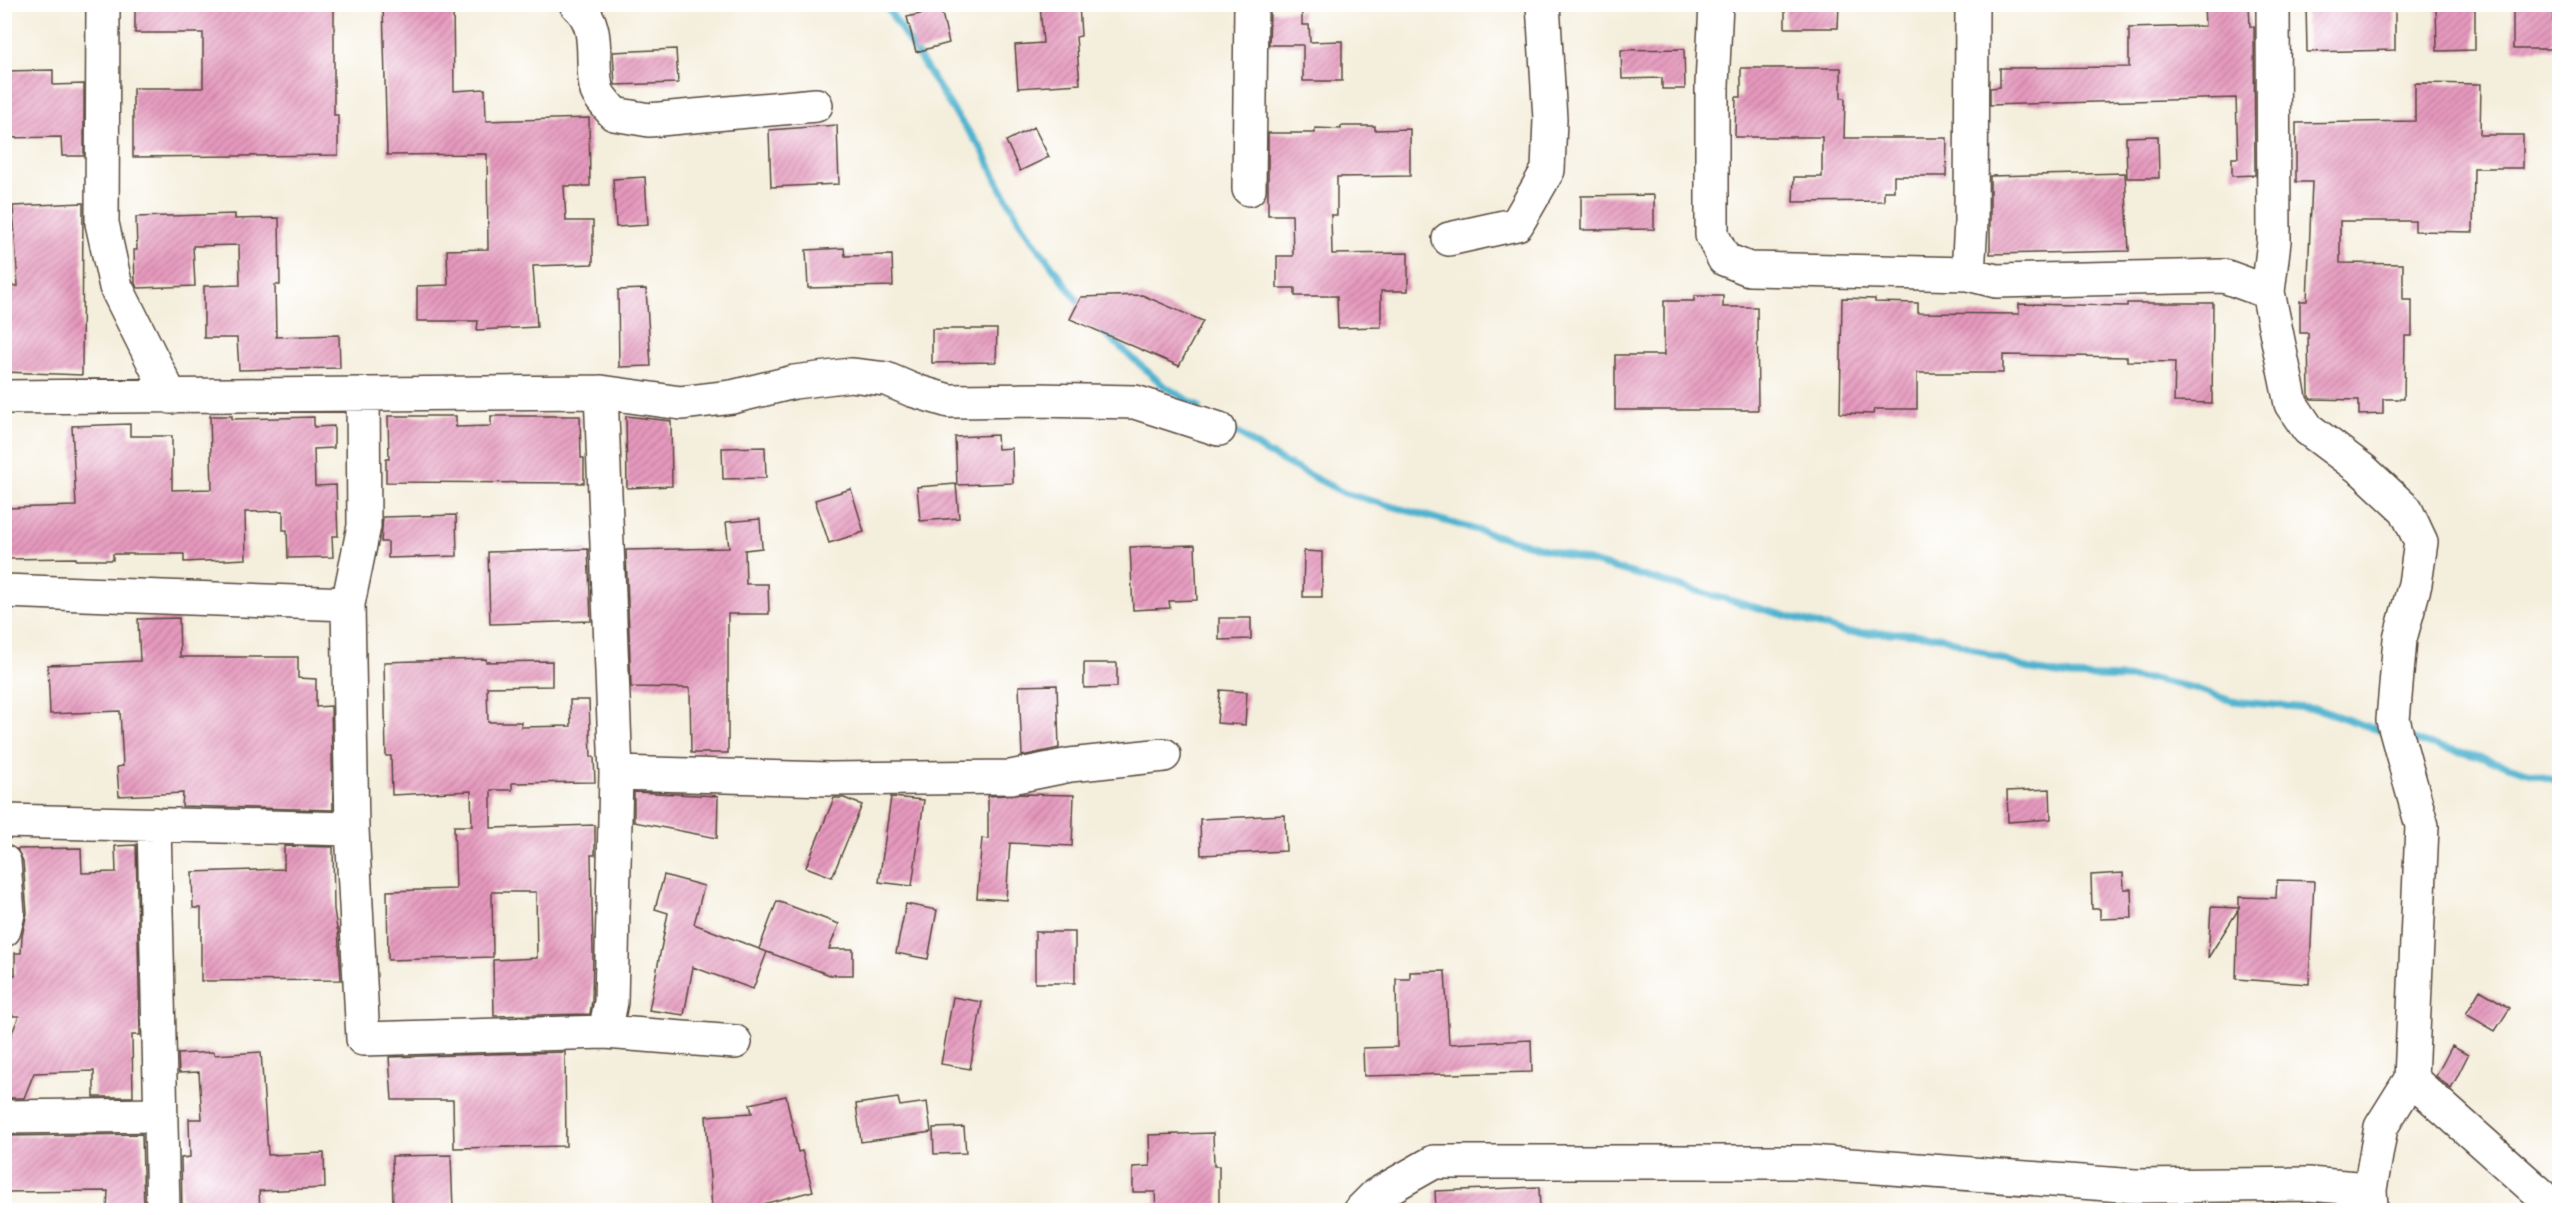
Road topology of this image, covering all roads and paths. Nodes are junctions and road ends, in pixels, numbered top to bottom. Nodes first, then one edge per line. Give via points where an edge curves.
1 (103, 4) edge
2 (576, 4) edge
3 (1251, 4) edge
4 (1543, 4) edge
5 (1716, 4) edge
6 (1972, 4) edge
7 (2273, 4) edge
8 (816, 105) dead end
9 (1249, 189) dead end
10 (1449, 239) dead end
11 (1968, 274) junction
12 (2268, 292) junction
13 (601, 392) junction
14 (363, 395) junction
15 (4, 397) edge
16 (171, 397) junction
17 (1219, 429) dead end
18 (4, 591) edge
19 (348, 603) junction
20 (1164, 755) dead end
21 (616, 773) junction
22 (4, 821) edge
23 (154, 825) junction
24 (352, 829) junction
25 (4, 862) edge
26 (4, 930) edge
27 (605, 1032) junction
28 (735, 1042) dead end
29 (2411, 1079) junction
30 (161, 1115) junction
31 (4, 1117) edge
32 (2370, 1200) edge
33 (163, 1210) edge
34 (1361, 1210) edge
35 (2558, 1210) edge

1 - 16 street via 102,223 116,288
2 - 8 street via 592,30 597,92 614,114 649,120
3 - 9 street
4 - 10 street via 1550,108 1548,170 1517,224
5 - 11 street via 1712,236 1724,259 1749,269
6 - 11 street
7 - 12 street via 2274,241
11 - 12 street via 1996,281 2224,276
12 - 29 street via 2291,404 2308,429 2364,471 2406,510 2421,542 2415,584 2400,639 2392,720 2422,826
13 - 14 street
13 - 17 street via 681,403 851,375 886,379 949,401 1135,402
13 - 21 street
14 - 16 street
14 - 19 street via 364,526
15 - 16 street
18 - 19 street
19 - 24 street
20 - 21 street via 1070,765 1011,777 830,779
21 - 27 street via 611,1002
22 - 23 street
23 - 24 street
23 - 30 street
24 - 27 street via 363,1039
25 - 26 street via 8,914
27 - 28 street
29 - 32 street via 2381,1127
29 - 35 street
30 - 31 street
30 - 33 street
32 - 34 street via 2308,1184 2135,1186 1809,1162 1434,1162 1376,1195

